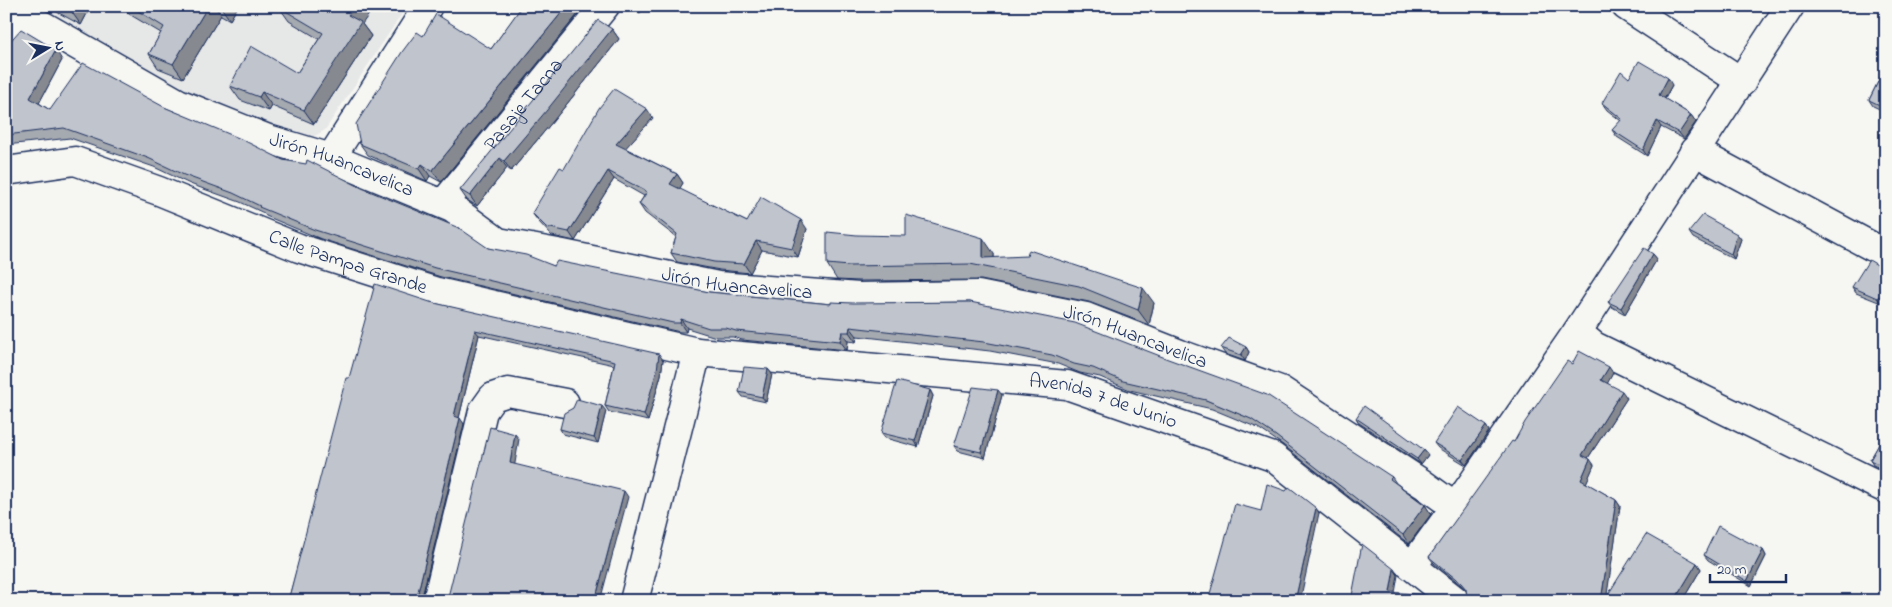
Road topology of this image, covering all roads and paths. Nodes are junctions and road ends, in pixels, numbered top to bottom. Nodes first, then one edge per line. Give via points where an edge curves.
1 (428, 6) edge
2 (604, 6) edge
3 (1626, 6) edge
4 (1790, 6) edge
5 (28, 11) edge
6 (6, 41) edge
7 (1742, 82) junction
8 (1694, 151) junction
9 (331, 158) junction
10 (6, 171) edge
11 (443, 204) junction
12 (1886, 254) edge
13 (1577, 332) junction
14 (697, 352) junction
15 (565, 403) dead end
16 (1886, 489) edge
17 (1455, 507) junction
18 (1412, 565) junction
19 (437, 601) edge
20 (634, 601) edge
21 (1456, 601) edge

1 - 9 street
2 - 11 street, Pasaje Tacna
3 - 7 street
4 - 7 street
5 - 6 street
5 - 9 street, Jirón Huancavelica via 178,103 268,139
7 - 8 street
8 - 12 street
8 - 13 street
9 - 11 street, Jirón Huancavelica
10 - 14 street, Calle Pampa Grande via 75,161 159,190 300,248 437,292
11 - 17 street, Jirón Huancavelica via 498,242 718,286 859,297 978,295 1086,316 1280,390
13 - 16 street via 1594,346
13 - 17 street
14 - 18 street, Avenida 7 de Junio via 1067,385 1273,457
14 - 20 street
15 - 19 street via 508,392 493,397 483,411
17 - 18 street
18 - 21 street, Avenida 7 de Junio

